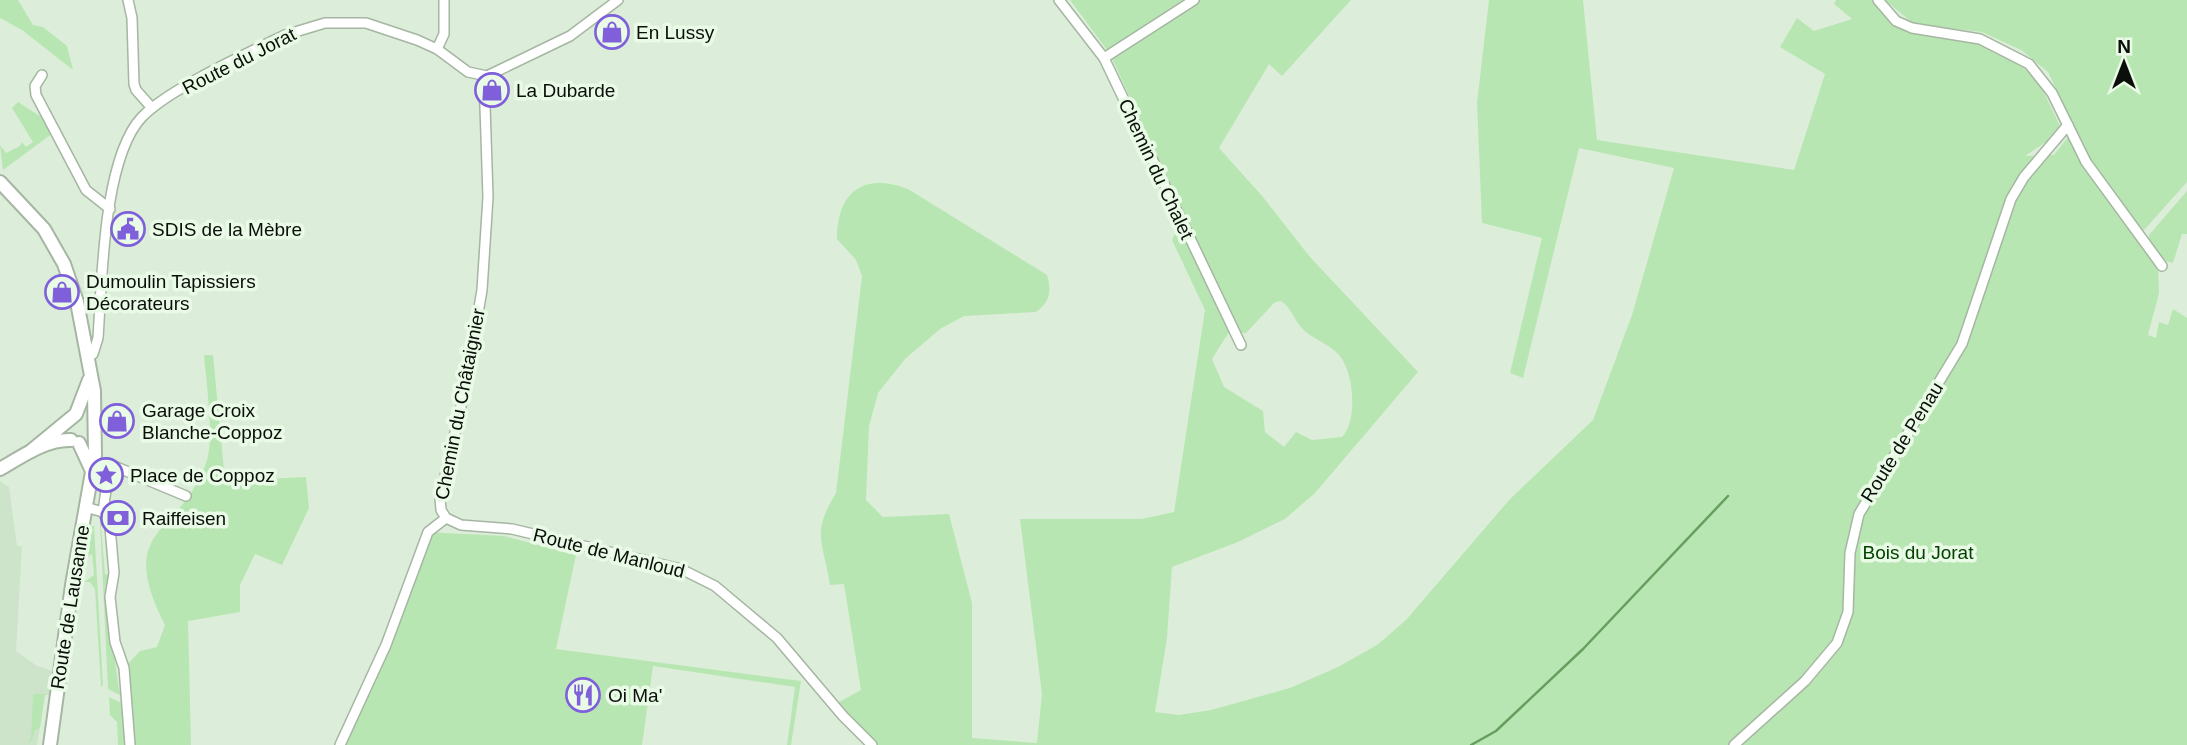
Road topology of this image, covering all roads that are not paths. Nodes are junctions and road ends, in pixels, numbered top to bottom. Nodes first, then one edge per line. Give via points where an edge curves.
1 (128, 0) edge
2 (444, 0) edge
3 (618, 0) edge
4 (1059, 0) edge
5 (1194, 0) edge
6 (1878, 0) edge
7 (437, 49) junction
8 (1104, 58) junction
9 (42, 75) dead end
10 (484, 76) junction
11 (152, 108) junction
12 (2068, 125) junction
13 (0, 182) edge
14 (110, 209) junction
15 (2162, 265) dead end
16 (1241, 345) dead end
17 (89, 357) junction
18 (91, 373) junction
19 (71, 418) junction
20 (94, 428) junction
21 (75, 441) junction
22 (31, 451) junction
23 (0, 469) edge
24 (91, 469) junction
25 (186, 496) dead end
26 (85, 507) junction
27 (103, 512) junction
28 (446, 518) junction
29 (50, 745) edge
30 (131, 745) edge
31 (340, 745) edge
32 (872, 745) edge
33 (1734, 745) edge

1 - 11 street via 134,84
2 - 7 street via 444,34
3 - 10 street via 570,36
4 - 8 street, Chemin du Chalet
5 - 8 street
6 - 12 street via 1896,22 1980,39 2017,56 2042,77
7 - 10 street, Route du Jorat via 463,69
7 - 11 street, Route du Jorat via 366,23 305,27
8 - 16 street, Chemin du Chalet
9 - 14 street via 35,86 39,103 86,190
10 - 28 street, Chemin du Châtaignier via 489,143 487,240 465,389 440,498
11 - 14 street, Route du Jorat via 120,151
12 - 15 street via 2086,162
12 - 33 street, Route de Penau via 2024,177 2011,200 1962,344 1859,514 1850,553 1847,619 1837,643 1805,681
13 - 17 main road, Route de Lausanne via 44,229 60,254
14 - 17 street, Route du Jorat via 98,338
17 - 18 main road, Route de Lausanne
18 - 19 main road
18 - 20 main road, Route de Lausanne
19 - 20 main road via 88,415
19 - 21 main road via 66,429
19 - 22 main road
20 - 21 main road via 88,441
20 - 24 main road, Route de Lausanne via 96,449
21 - 22 main road via 57,440
21 - 24 main road
22 - 23 main road
24 - 26 main road, Route de Lausanne
25 - 27 street via 114,466 108,475
26 - 27 street
26 - 29 main road, Route de Lausanne
27 - 30 street via 110,527 114,573 110,597 124,668
28 - 31 street, Chemin du Châtaignier via 428,532 386,645
28 - 32 street, Route de Manloud via 460,525 512,530 699,576 787,647

